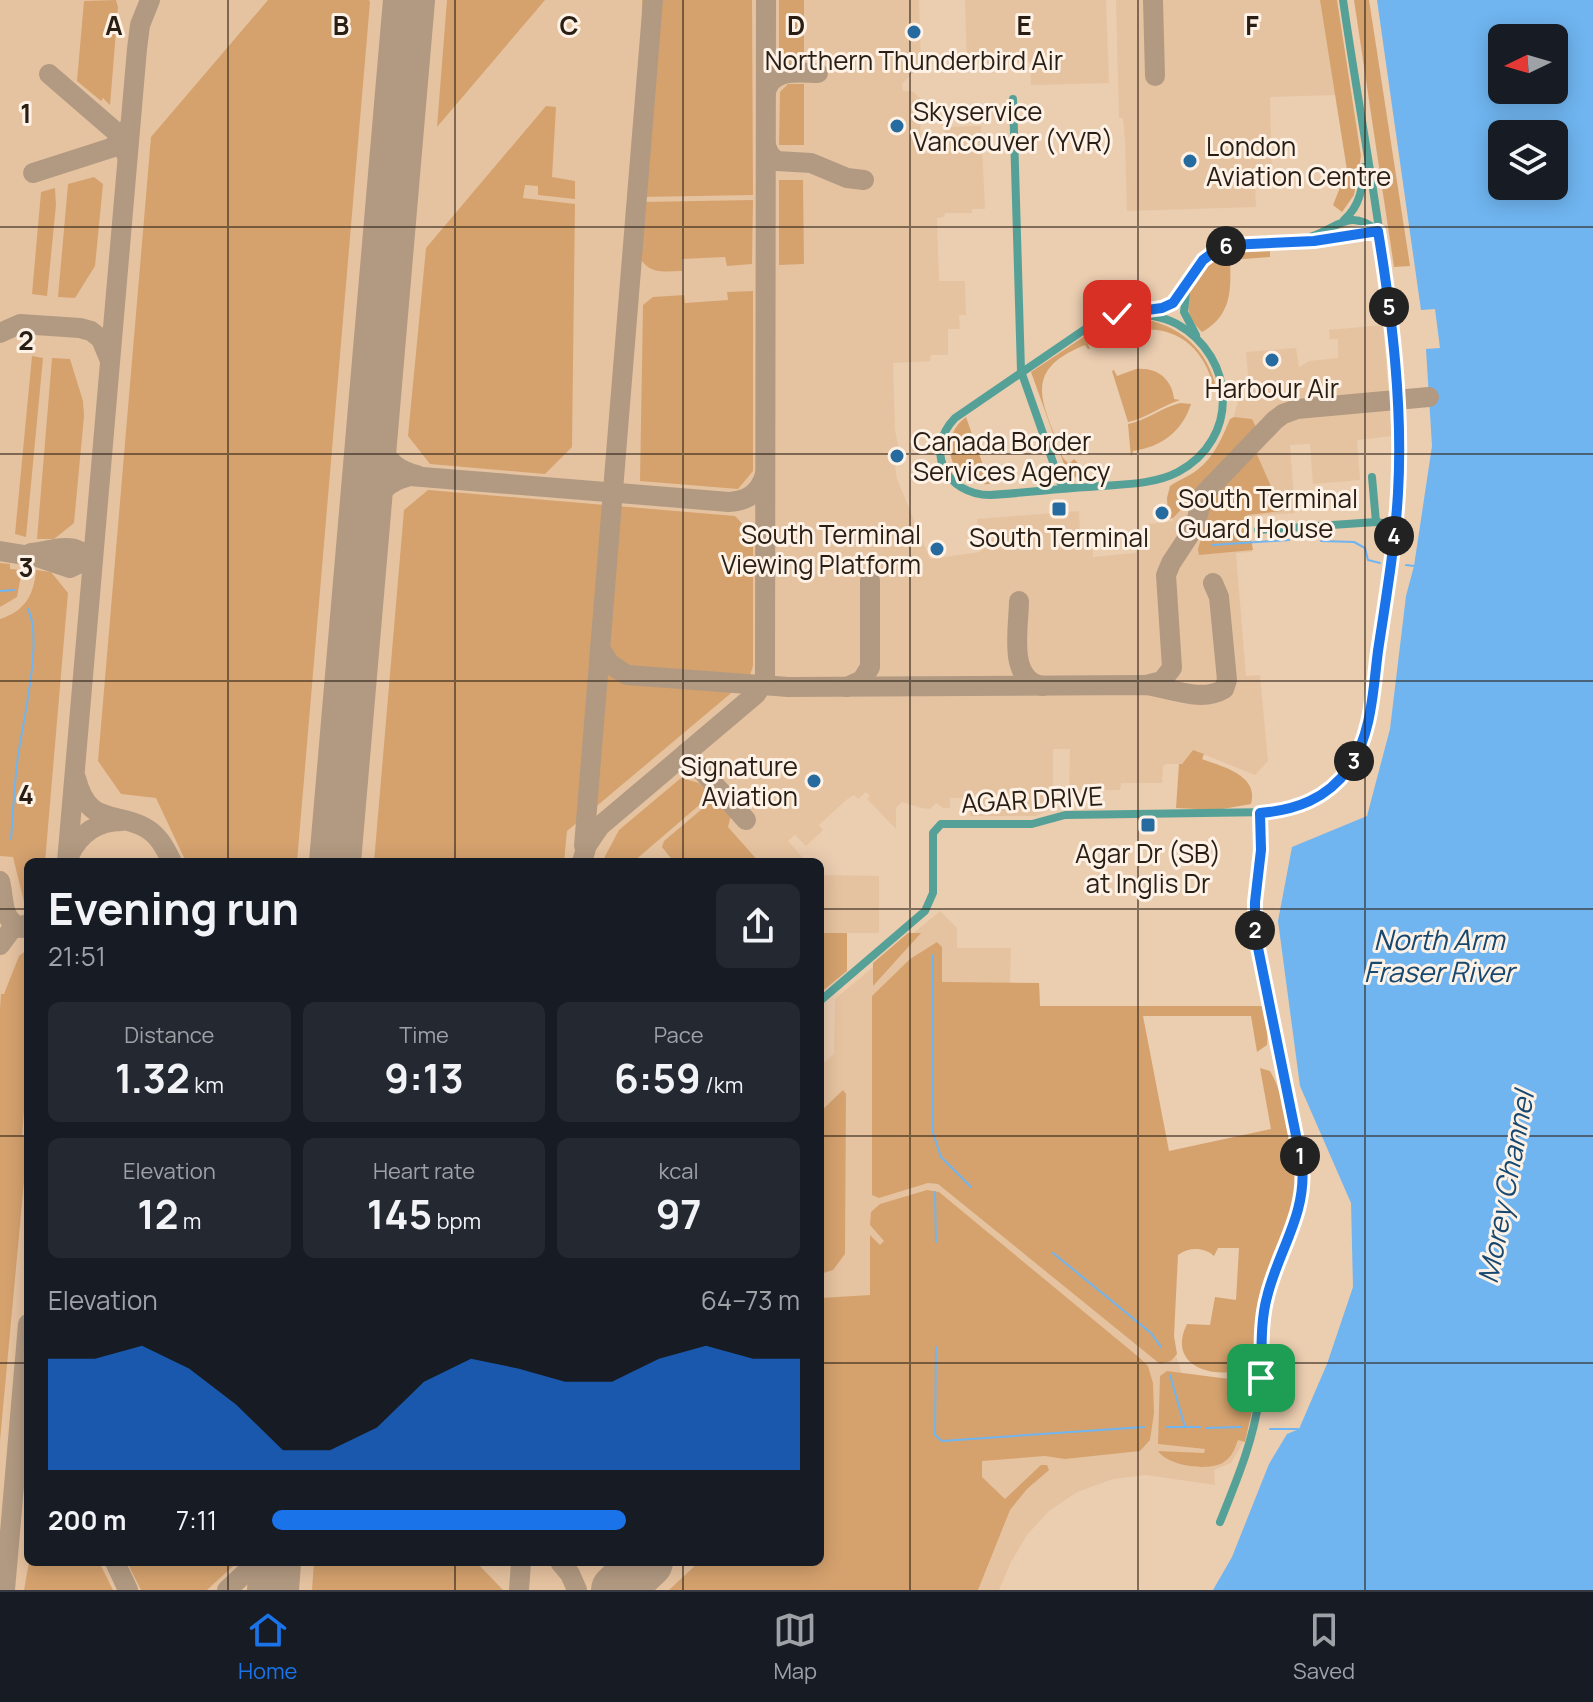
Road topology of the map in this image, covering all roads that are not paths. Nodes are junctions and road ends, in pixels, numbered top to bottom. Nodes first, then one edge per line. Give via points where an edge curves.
1 (1343, 0) edge
2 (1013, 99) dead end
3 (1364, 147) junction
4 (1340, 223) junction
5 (1378, 231) junction
6 (1297, 241) junction
7 (1188, 283) junction
8 (1123, 313) junction
9 (1201, 342) junction
10 (1021, 371) junction
11 (1372, 477) dead end
12 (1073, 488) junction
13 (1376, 522) junction
14 (1395, 525) junction
15 (1258, 530) dead end
16 (1260, 813) junction
17 (824, 998) edge
18 (1220, 1522) dead end

1 - 3 street
2 - 10 street
3 - 4 street via 1360,197
3 - 5 street, AGAR DRIVE
4 - 5 street via 1360,219
4 - 6 street
5 - 6 street
5 - 14 street, AGAR DRIVE via 1398,411
6 - 7 street via 1222,247 1203,260
7 - 8 street via 1168,305
7 - 9 street via 1184,312
8 - 9 street via 1165,319
8 - 10 street via 1101,319
9 - 12 street via 1218,370 1224,396 1222,420 1205,449 1166,477
10 - 12 street via 1060,482
10 - 12 street via 949,424 940,444 946,470 958,487 977,495
11 - 13 street
13 - 14 street
13 - 15 street
14 - 16 street, AGAR DRIVE via 1369,713 1357,756 1316,798 1299,807
16 - 17 street, AGAR DRIVE via 1059,815 1039,823 941,824 933,833 933,893 925,911
16 - 18 street via 1255,933 1303,1183 1299,1212 1267,1297 1252,1434

